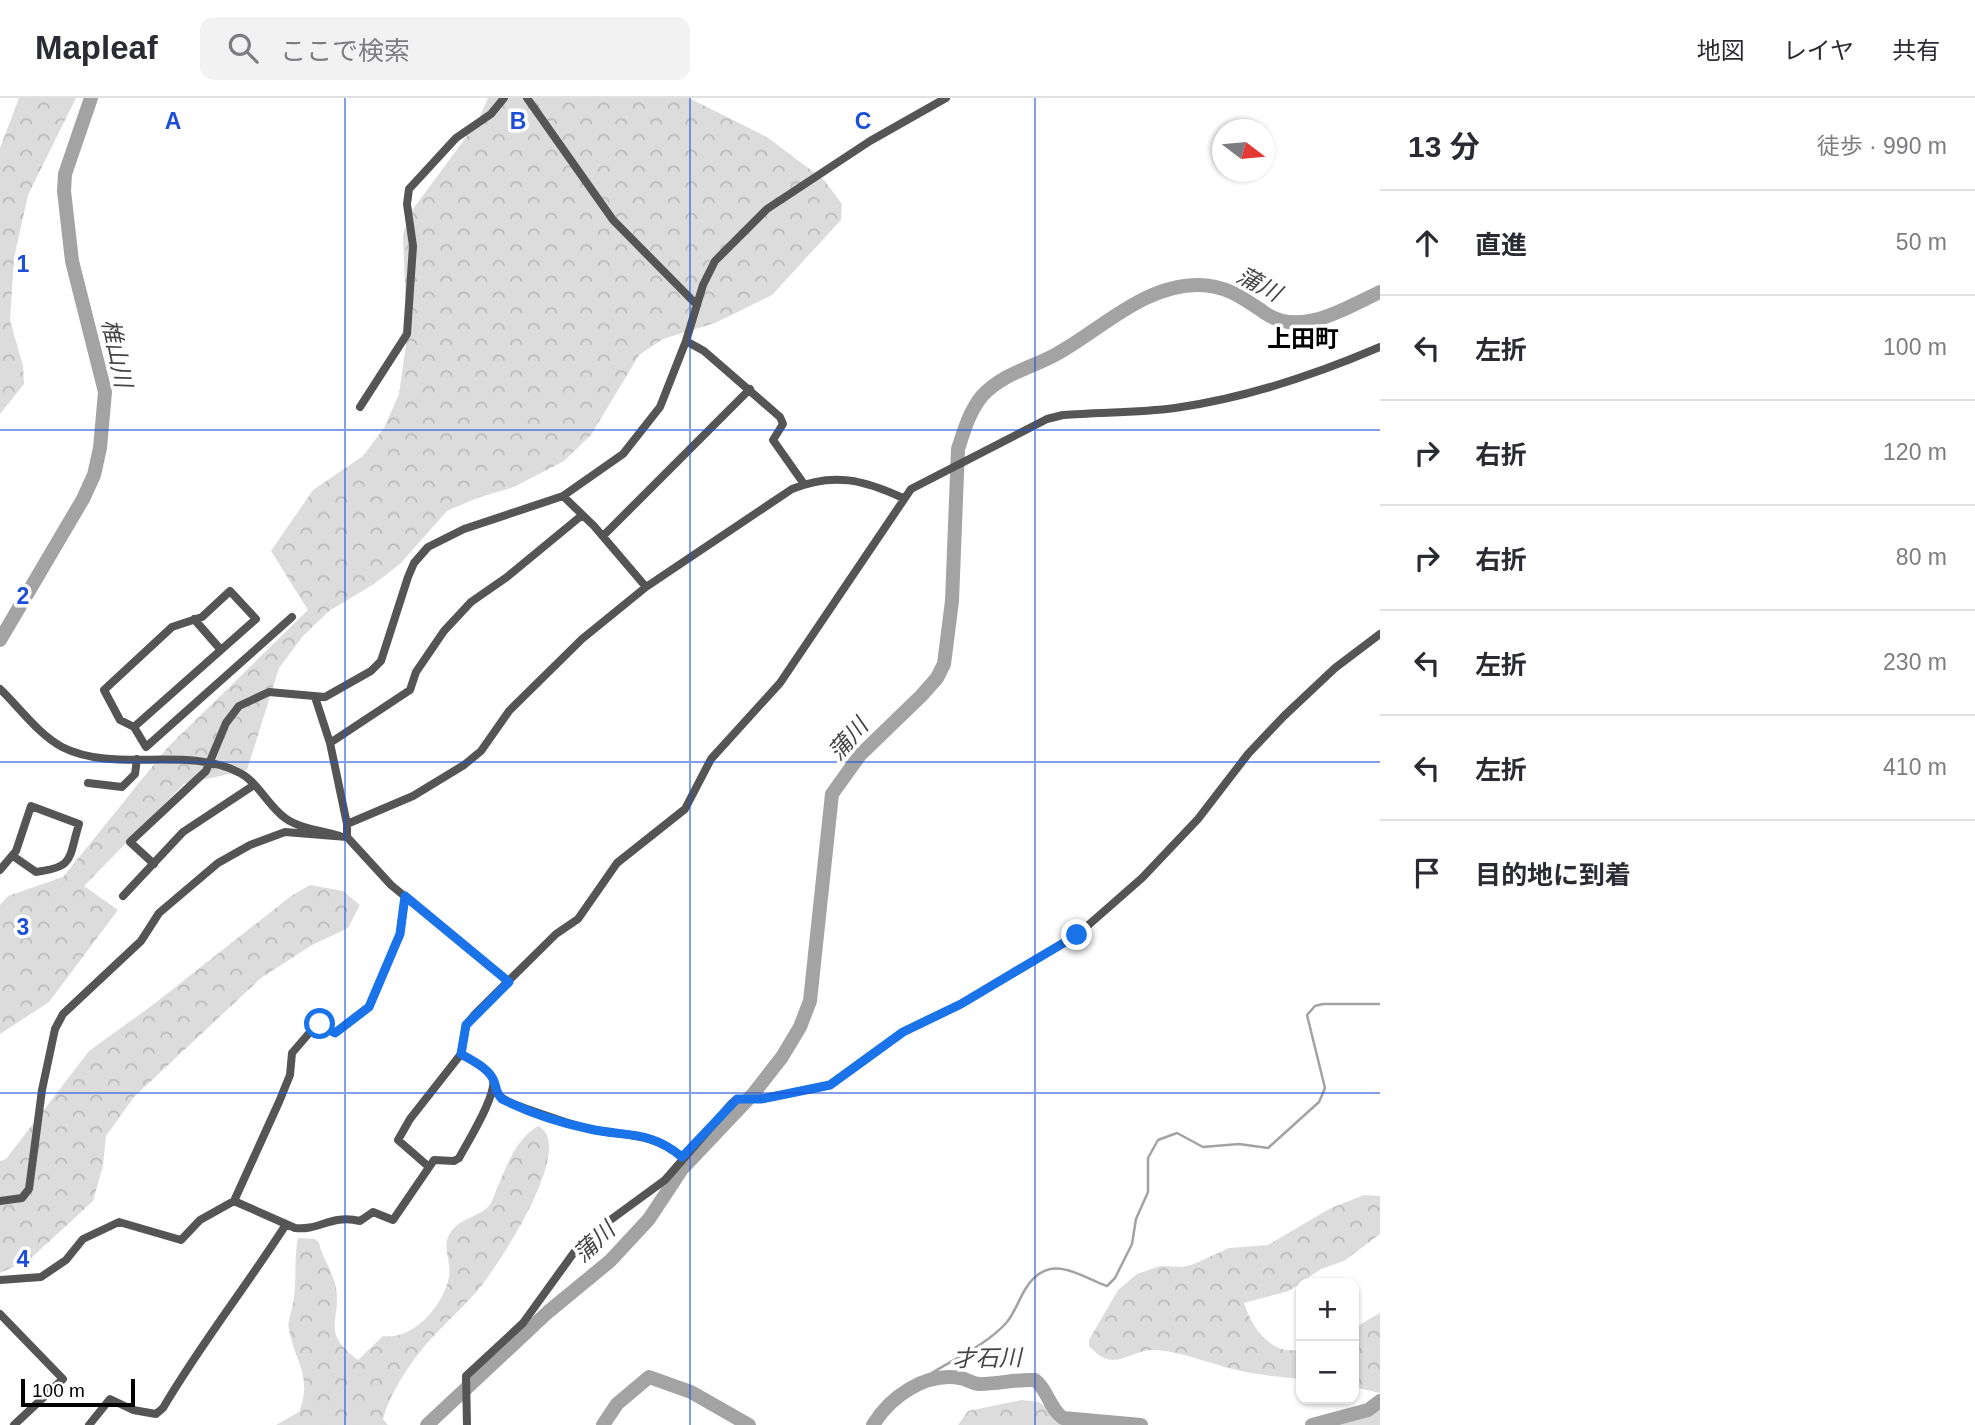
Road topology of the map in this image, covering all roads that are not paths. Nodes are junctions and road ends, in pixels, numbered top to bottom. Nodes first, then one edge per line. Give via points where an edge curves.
1 (504, 98) edge
2 (527, 98) edge
3 (946, 98) edge
4 (697, 305) junction
5 (686, 341) junction
6 (1380, 347) edge
7 (750, 389) junction
8 (360, 407) dead end
9 (804, 484) junction
10 (563, 496) junction
11 (903, 498) junction
12 (581, 516) junction
13 (603, 536) junction
14 (646, 587) junction
15 (292, 617) dead end
16 (194, 619) junction
17 (1380, 634) edge
18 (221, 650) junction
19 (0, 689) edge
20 (315, 697) junction
21 (134, 727) junction
22 (330, 743) junction
23 (146, 747) junction
24 (141, 759) junction
25 (208, 764) junction
26 (88, 783) dead end
27 (254, 785) junction
28 (347, 824) junction
29 (346, 837) junction
30 (13, 856) junction
31 (154, 864) junction
32 (0, 870) edge
33 (123, 895) dead end
34 (405, 896) junction
35 (509, 982) junction
36 (461, 1054) junction
37 (495, 1092) junction
38 (682, 1157) junction
39 (429, 1167) junction
40 (0, 1201) edge
41 (234, 1201) junction
42 (285, 1226) junction
43 (0, 1280) edge
44 (0, 1314) edge
45 (15, 1425) edge
46 (89, 1425) edge
47 (467, 1425) edge

1 - 8 street via 491,114 456,138 408,188 413,246 407,334
2 - 4 street via 613,220
3 - 4 street via 870,141 767,209 715,261
4 - 5 street
5 - 7 street
5 - 10 street via 655,416 623,454
6 - 11 street via 1218,401 1055,416 951,466
7 - 9 street via 783,421 773,440
7 - 13 street
9 - 11 street via 853,479
9 - 14 street
10 - 12 street
10 - 20 street via 464,528 428,547 408,577 381,661 335,693
11 - 35 street via 779,683 711,759 685,809 617,863 578,919 556,934
12 - 13 street
12 - 22 street via 471,603 443,631 416,672 410,690
13 - 14 street
14 - 28 street via 582,639 509,711 481,751 464,765 413,796
15 - 23 street
16 - 18 street
16 - 18 street via 230,591 256,619
16 - 21 street via 172,626 104,690 120,720
17 - 38 street via 1284,716 1248,754 1198,820 1077,935 961,1004 903,1032 830,1085 761,1099 737,1099
18 - 21 street
19 - 24 street via 64,748 85,756
20 - 22 street
20 - 25 street via 276,692 247,700 226,723
21 - 23 street
22 - 28 street
23 - 24 street
24 - 25 street
24 - 26 street via 122,787
25 - 27 street via 242,773
25 - 31 street via 206,771 130,842
27 - 29 street via 286,819
27 - 31 street via 194,823
28 - 29 street
29 - 34 street
29 - 40 street via 289,831 250,845 208,870 159,913 141,941 57,1023 42,1090 29,1189 22,1198
30 - 30 street via 31,806 79,824 66,864 60,869 36,872
30 - 32 street
31 - 33 street
34 - 35 street
34 - 41 street via 400,934 369,1007 335,1033 317,1024 292,1053 290,1075
35 - 36 street via 466,1025
36 - 37 street via 487,1071
36 - 39 street via 398,1140
37 - 38 street via 513,1104 577,1125 650,1139
37 - 39 street via 459,1158 434,1160
38 - 47 street via 658,1186 583,1240 523,1323 466,1376
39 - 42 street via 393,1220 373,1212 360,1221 342,1217 306,1228
41 - 42 street
41 - 43 street via 200,1220 181,1240 119,1222 83,1239 66,1260 41,1277
42 - 46 street via 163,1408 156,1415 146,1415 110,1399
44 - 45 street via 62,1379

